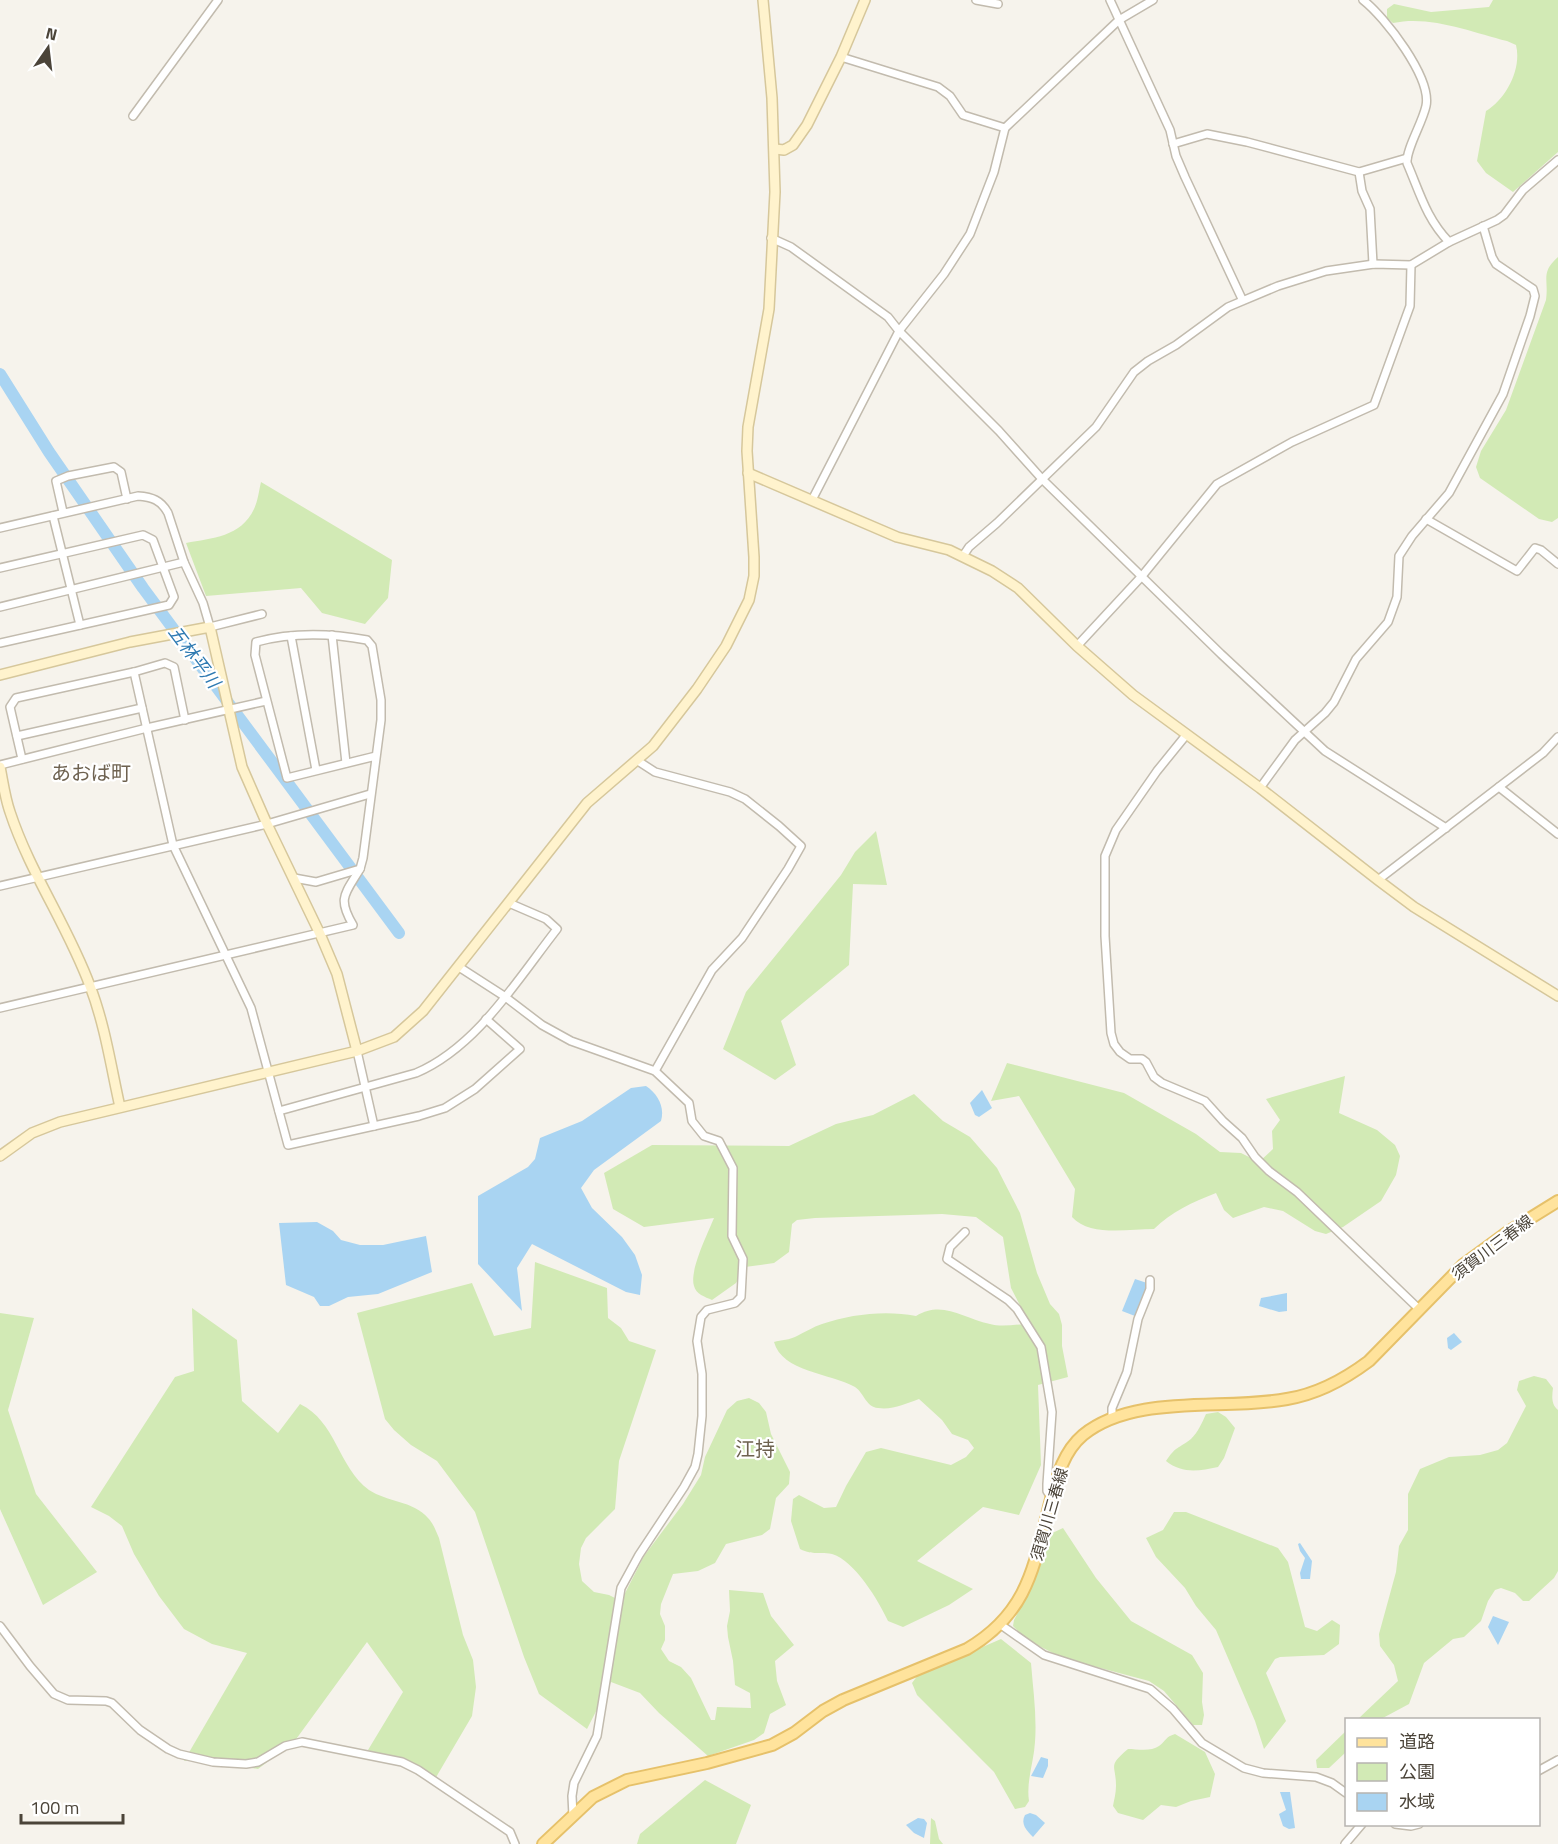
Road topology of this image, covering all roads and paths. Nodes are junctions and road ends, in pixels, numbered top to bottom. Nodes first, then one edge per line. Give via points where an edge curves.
1 (218, 0) edge
2 (763, 0) edge
3 (865, 0) edge
4 (976, 0) edge
5 (1110, 0) edge
6 (1153, 0) edge
7 (1363, 0) edge
8 (998, 4) dead end
9 (1119, 20) junction
10 (841, 57) junction
11 (133, 116) dead end
12 (1005, 128) junction
13 (1173, 144) junction
14 (775, 149) junction
15 (1407, 159) junction
16 (1558, 160) edge
17 (1359, 172) junction
18 (1484, 226) junction
19 (771, 238) junction
20 (1449, 242) junction
21 (1372, 264) junction
22 (1411, 265) junction
23 (1242, 299) junction
24 (899, 331) junction
25 (748, 473) junction
26 (1042, 479) junction
27 (127, 499) junction
28 (812, 500) junction
29 (63, 512) junction
30 (53, 516) junction
31 (1426, 519) junction
32 (0, 528) edge
33 (63, 553) junction
34 (963, 556) junction
35 (184, 562) junction
36 (1558, 564) edge
37 (163, 566) junction
38 (0, 568) edge
39 (1142, 576) junction
40 (71, 590) junction
41 (0, 607) edge
42 (262, 614) dead end
43 (80, 625) junction
44 (210, 627) junction
45 (332, 634) junction
46 (291, 636) junction
47 (0, 643) edge
48 (1077, 646) junction
49 (134, 672) junction
50 (0, 675) edge
51 (266, 701) junction
52 (142, 708) junction
53 (228, 710) junction
54 (185, 720) junction
55 (147, 728) junction
56 (1303, 731) junction
57 (1187, 734) junction
58 (17, 736) junction
59 (1558, 737) edge
60 (376, 756) junction
61 (22, 759) junction
62 (638, 760) junction
63 (346, 763) junction
64 (0, 766) edge
65 (316, 770) junction
66 (1499, 787) junction
67 (1260, 788) junction
68 (370, 794) junction
69 (267, 824) junction
70 (1446, 828) junction
71 (1558, 834) edge
72 (173, 845) junction
73 (360, 869) junction
74 (38, 878) junction
75 (294, 878) junction
76 (1378, 880) junction
77 (0, 886) edge
78 (509, 903) junction
79 (320, 934) junction
80 (227, 955) junction
81 (459, 967) junction
82 (91, 987) junction
83 (504, 996) junction
84 (1558, 996) edge
85 (0, 1008) edge
86 (486, 1019) junction
87 (357, 1051) junction
88 (655, 1071) junction
89 (267, 1074) junction
90 (366, 1088) junction
91 (120, 1107) junction
92 (279, 1111) junction
93 (374, 1126) junction
94 (0, 1156) edge
95 (1558, 1201) edge
96 (965, 1232) dead end
97 (1150, 1280) dead end
98 (1420, 1310) junction
99 (1112, 1418) junction
100 (1051, 1497) junction
101 (1001, 1625) junction
102 (0, 1626) edge
103 (1558, 1760) edge
104 (1540, 1770) edge
105 (1345, 1793) edge
106 (573, 1816) junction
107 (1360, 1826) edge
108 (515, 1844) edge
109 (543, 1844) edge
110 (1345, 1844) edge

1 - 11 street
2 - 14 street
3 - 10 street
4 - 8 street
5 - 9 street
6 - 9 street
7 - 15 street via 1400,42 1426,89 1426,106
9 - 12 street
9 - 13 street
10 - 12 street via 938,87 950,96 963,116
10 - 14 street via 798,139 789,148
12 - 24 street via 994,172 970,234
13 - 17 street via 1208,134
13 - 23 street
14 - 19 street
15 - 17 street
15 - 20 street via 1433,224
16 - 18 street via 1523,190 1504,215
17 - 21 street via 1370,209
18 - 20 street
18 - 31 street via 1494,261 1533,289 1535,296 1503,394 1449,493
19 - 24 street via 791,247 876,307
19 - 25 street via 769,309 749,412
20 - 22 street
21 - 22 street
21 - 23 street via 1326,271
22 - 39 street via 1410,306 1374,405 1222,480
23 - 26 street via 1134,372 1096,427
24 - 26 street
24 - 28 street
25 - 28 street
25 - 62 street via 754,557 749,600 726,646 689,702
26 - 34 street
26 - 39 street
27 - 29 street
27 - 29 street via 121,472 114,467 68,476 56,481
27 - 35 street via 147,496 162,504
28 - 34 street via 897,537
29 - 30 street
30 - 32 street
30 - 33 street
31 - 36 street via 1517,571 1535,548
31 - 56 street via 1399,556 1397,597 1388,622 1356,659 1334,702
33 - 37 street via 143,535 153,540
33 - 38 street
33 - 40 street
34 - 48 street via 1018,588
35 - 37 street
35 - 44 street
37 - 40 street
37 - 43 street via 174,597 169,605
39 - 48 street
39 - 56 street
40 - 41 street
40 - 43 street
42 - 44 street
43 - 47 street
44 - 50 street via 130,642
44 - 53 street
45 - 46 street
45 - 60 street via 367,640 372,646 382,711
45 - 63 street
46 - 51 street via 255,644
46 - 65 street
48 - 57 street via 1133,696
49 - 52 street
49 - 54 street via 165,663 171,665
49 - 58 street via 16,698 10,707
51 - 53 street
51 - 65 street via 287,778
52 - 55 street
52 - 58 street
53 - 54 street
53 - 69 street via 242,766
54 - 55 street
55 - 61 street
55 - 72 street
56 - 67 street
56 - 70 street via 1337,760
57 - 67 street
57 - 98 street via 1116,830 1105,856 1105,936 1114,1044 1126,1057 1146,1062 1162,1083 1205,1101 1269,1171 1297,1192
58 - 61 street
59 - 66 street via 1544,753
60 - 63 street
60 - 68 street
61 - 64 street
62 - 78 street via 587,803
62 - 88 street via 655,772 744,799 801,846 742,938 712,970
63 - 65 street
64 - 74 street via 9,811
66 - 70 street
66 - 71 street
67 - 76 street
68 - 69 street
68 - 73 street
69 - 72 street
69 - 75 street
70 - 76 street
72 - 74 street
72 - 80 street
73 - 75 street via 316,882
73 - 79 street via 344,896 345,911 353,925
74 - 77 street
74 - 82 street
75 - 79 street
76 - 84 street via 1414,907
78 - 81 street
78 - 83 street via 546,919 557,929
79 - 80 street
79 - 87 street via 337,974
80 - 82 street
80 - 89 street via 251,1008
81 - 83 street
81 - 87 street via 423,1011 394,1037
82 - 85 street
82 - 91 street
83 - 86 street
83 - 88 street via 571,1041
86 - 90 street via 443,1060
86 - 93 street via 520,1048 475,1089 445,1108
87 - 89 street
87 - 90 street
88 - 106 street via 690,1103 692,1121 704,1136 718,1141 730,1159 734,1179 732,1236 743,1259 741,1298 707,1310 701,1317 698,1341 702,1416 695,1467 621,1588 597,1736 574,1783
89 - 91 street
89 - 92 street
90 - 92 street
90 - 93 street
91 - 94 street via 32,1133
92 - 93 street via 288,1145
95 - 98 main road, 須賀川三春線 via 1476,1255
96 - 100 street via 950,1247 947,1259 1008,1300 1041,1347 1052,1412 1047,1484
97 - 99 street
98 - 99 main road, 須賀川三春線 via 1369,1361 1319,1390 1280,1401 1156,1408
99 - 100 main road, 須賀川三春線 via 1084,1434 1072,1448
100 - 101 main road, 須賀川三春線 via 1030,1577
101 - 105 street via 1044,1656 1150,1689 1202,1743 1244,1768 1316,1777
101 - 106 main road, 須賀川三春線 via 967,1649 831,1706 772,1745 707,1764 627,1780 593,1797
102 - 108 street via 54,1694 68,1700 112,1703 140,1730 179,1754 246,1764 302,1742 402,1762 510,1833
103 - 104 street
106 - 109 main road, 須賀川三春線
107 - 110 street

